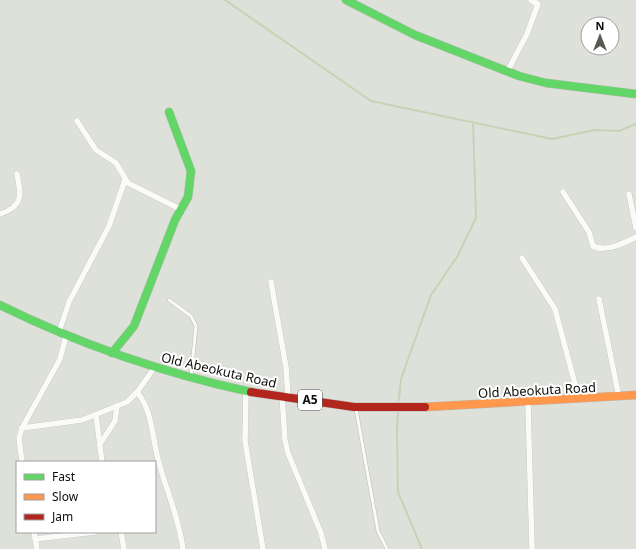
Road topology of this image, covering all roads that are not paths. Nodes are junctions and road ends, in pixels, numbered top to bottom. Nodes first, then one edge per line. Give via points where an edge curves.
1 (346, 0) edge
2 (531, 0) edge
3 (507, 72) junction
4 (636, 94) edge
5 (169, 112) dead end
6 (76, 121) dead end
7 (17, 174) dead end
8 (125, 180) junction
9 (563, 192) dead end
10 (629, 194) dead end
11 (182, 210) junction
12 (0, 214) edge
13 (636, 228) edge
14 (636, 237) edge
15 (522, 258) dead end
16 (272, 282) dead end
17 (598, 299) dead end
18 (169, 300) dead end
19 (0, 305) edge
20 (62, 334) junction
21 (112, 353) junction
22 (155, 367) junction
23 (191, 377) junction
24 (246, 391) junction
25 (137, 392) junction
26 (636, 395) edge
27 (285, 397) junction
28 (620, 397) junction
29 (580, 400) junction
30 (528, 404) junction
31 (118, 406) junction
32 (355, 407) junction
33 (96, 415) junction
34 (97, 426) junction
35 (22, 428) junction
36 (110, 430) junction
37 (100, 444) junction
38 (22, 461) edge
39 (102, 461) edge
40 (34, 533) edge
41 (86, 533) edge
42 (121, 533) edge
43 (35, 539) junction
44 (37, 549) edge
45 (124, 549) edge
46 (182, 549) edge
47 (263, 549) edge
48 (325, 549) edge
49 (387, 549) edge
50 (532, 549) edge

1 - 3 main road via 415,35
2 - 3 street via 538,4
3 - 4 main road via 546,83
5 - 11 main road via 192,176 188,197
6 - 8 street via 96,150 116,163
7 - 12 street via 20,199 11,209
8 - 11 street
8 - 20 street via 109,226 69,302
9 - 14 street via 589,232 593,246 598,249 610,247
10 - 13 street
11 - 21 main road via 170,233 134,326
15 - 29 street via 555,309
16 - 27 street via 286,367
17 - 28 street
18 - 23 lane via 192,316 196,326
19 - 20 main road, Old Abeokuta Road / A5
20 - 21 main road, Old Abeokuta Road / A5
20 - 35 street via 60,359
21 - 22 main road, Old Abeokuta Road / A5
22 - 23 main road, Old Abeokuta Road / A5
22 - 25 street
23 - 24 main road, Old Abeokuta Road / A5
24 - 27 main road, Old Abeokuta Road / A5
24 - 47 street via 245,441
25 - 31 street via 127,402
25 - 46 street via 147,407 158,462 180,527
26 - 28 main road, Old Abeokuta Road / A5
27 - 32 main road, Old Abeokuta Road / A5
27 - 48 street via 285,440 288,453 321,533
28 - 29 main road, Old Abeokuta Road / A5
29 - 30 main road, Old Abeokuta Road / A5
30 - 32 main road, Old Abeokuta Road / A5
30 - 50 street
31 - 33 street
31 - 36 street
32 - 49 lane via 378,531
33 - 34 street
33 - 35 street via 82,420
34 - 36 street
34 - 37 street
35 - 38 street via 19,438
36 - 37 street
37 - 39 street
40 - 43 street
41 - 43 street
42 - 45 street
43 - 44 street

